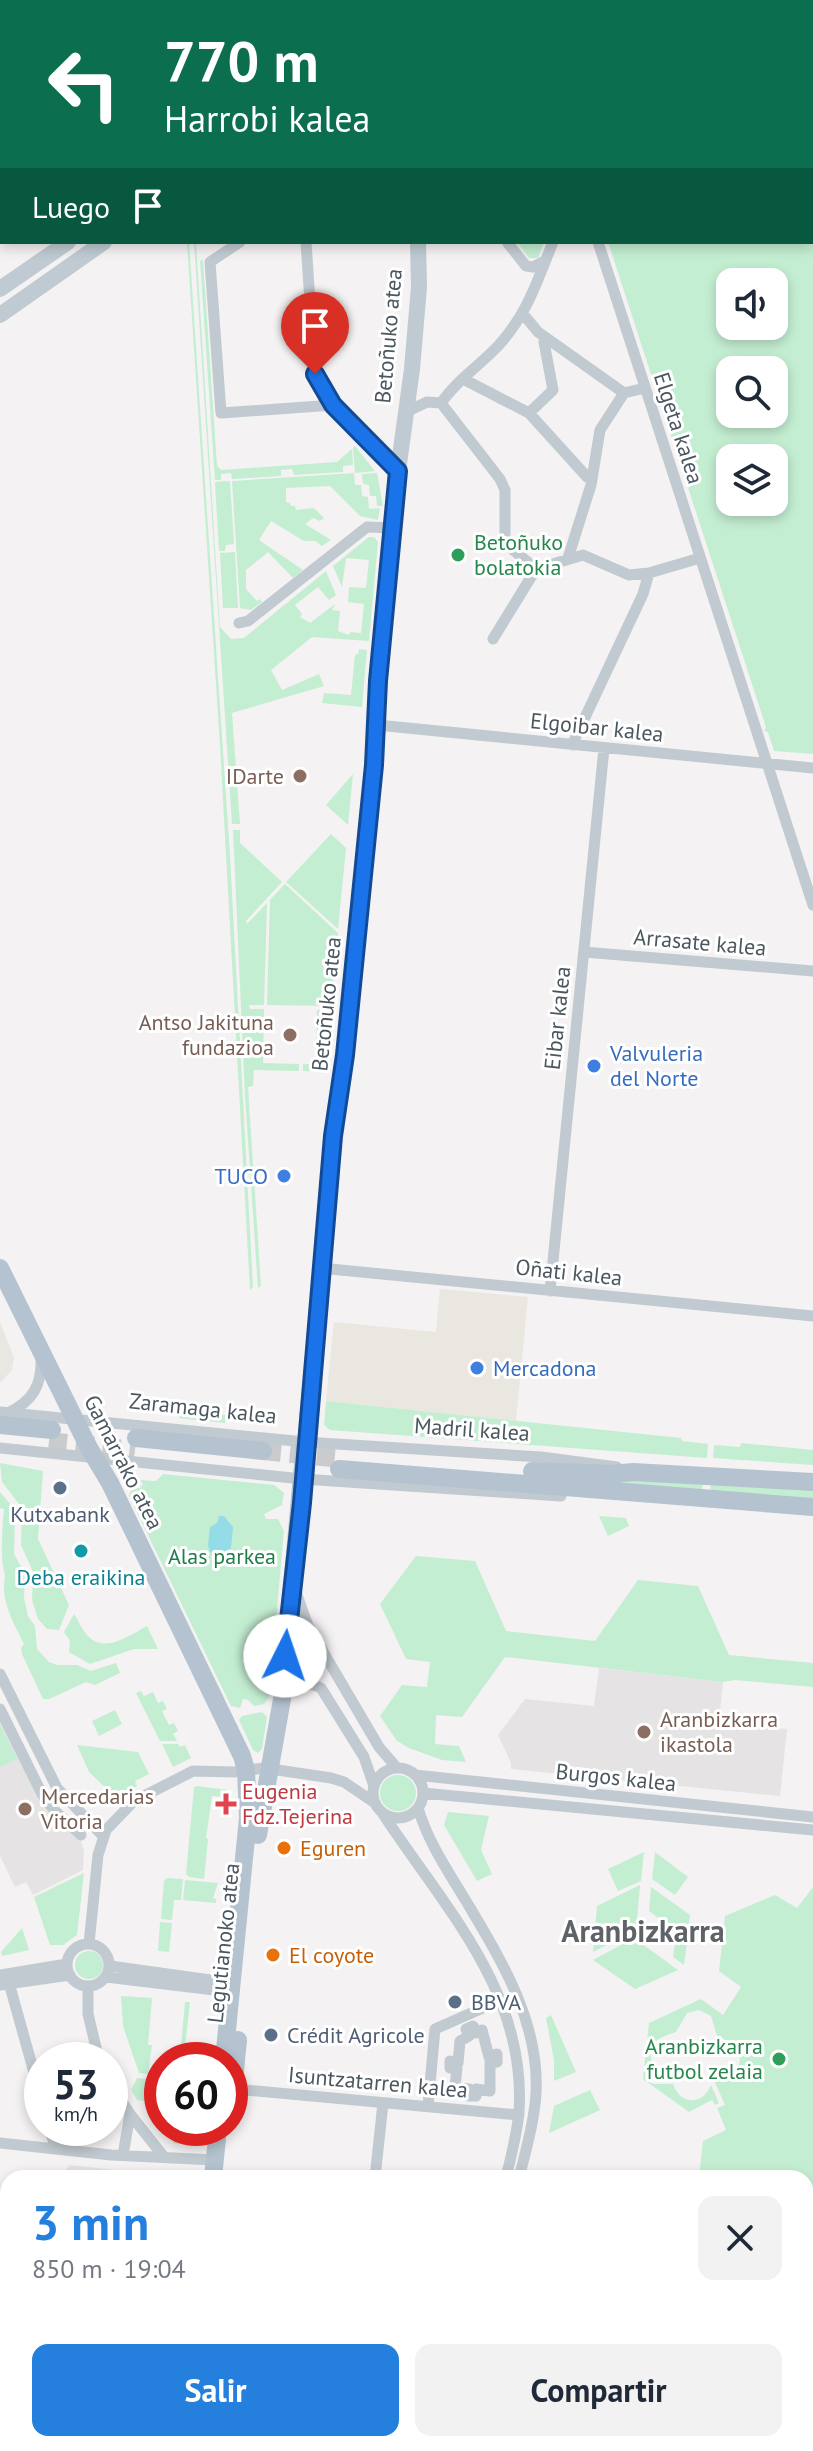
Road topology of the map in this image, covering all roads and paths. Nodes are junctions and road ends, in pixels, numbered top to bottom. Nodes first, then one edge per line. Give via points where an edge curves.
1 (65, 244) edge
2 (101, 244) edge
3 (237, 244) edge
4 (306, 244) edge
5 (418, 244) edge
6 (509, 244) edge
7 (552, 244) edge
8 (599, 244) edge
9 (545, 261) junction
10 (526, 266) junction
11 (537, 288) junction
12 (0, 289) edge
13 (523, 314) junction
14 (0, 315) edge
15 (544, 342) dead end
16 (467, 381) dead end
17 (410, 384) junction
18 (645, 388) junction
19 (624, 393) junction
20 (427, 402) junction
21 (441, 403) junction
22 (333, 405) junction
23 (406, 412) junction
24 (529, 413) junction
25 (398, 471) junction
26 (587, 477) dead end
27 (393, 528) junction
28 (568, 558) junction
29 (700, 558) junction
30 (536, 569) junction
31 (649, 573) junction
32 (239, 623) dead end
33 (493, 639) dead end
34 (377, 725) junction
35 (572, 745) junction
36 (604, 748) junction
37 (768, 762) junction
38 (813, 768) edge
39 (813, 905) edge
40 (584, 952) junction
41 (813, 971) edge
42 (0, 1268) edge
43 (320, 1268) junction
44 (550, 1291) junction
45 (813, 1316) edge
46 (40, 1349) junction
47 (3, 1417) edge
48 (75, 1420) junction
49 (0, 1437) edge
50 (305, 1442) junction
51 (135, 1444) tunnel mouth
52 (0, 1448) edge
53 (262, 1457) tunnel mouth
54 (95, 1458) junction
55 (633, 1472) junction
56 (302, 1479) junction
57 (813, 1482) edge
58 (627, 1493) junction
59 (813, 1507) edge
60 (292, 1581) junction
61 (0, 1674) edge
62 (282, 1699) junction
63 (0, 1709) edge
64 (397, 1768) junction
65 (246, 1770) junction
66 (268, 1770) junction
67 (415, 1775) junction
68 (374, 1786) junction
69 (423, 1793) junction
70 (375, 1803) junction
71 (418, 1808) junction
72 (383, 1814) junction
73 (813, 1817) edge
74 (813, 1830) edge
75 (81, 1835) dead end
76 (103, 1836) junction
77 (89, 1944) junction
78 (68, 1970) junction
79 (108, 1972) junction
80 (3, 1981) edge
81 (88, 1987) junction
82 (232, 1988) junction
83 (501, 2000) junction
84 (95, 2042) edge
85 (226, 2042) edge
86 (239, 2042) edge
87 (24, 2046) edge
88 (248, 2090) edge
89 (469, 2096) joint
90 (383, 2103) junction
91 (428, 2106) junction
92 (128, 2111) edge
93 (130, 2114) junction
94 (519, 2115) junction
95 (0, 2143) edge
96 (55, 2146) edge
97 (216, 2146) edge
98 (228, 2146) edge
99 (56, 2149) junction
100 (123, 2155) junction
101 (164, 2157) junction
102 (214, 2169) edge
103 (226, 2170) edge
104 (376, 2170) edge
105 (508, 2170) edge
106 (521, 2170) edge

1 - 12 main road
2 - 14 main road
3 - 22 street via 210,262 221,413
4 - 22 street via 315,374
5 - 17 main road, Betoñuko atea
6 - 10 street
7 - 9 street
8 - 18 street, Elgeta kalea
9 - 10 street
9 - 11 street
10 - 11 street
11 - 13 street
13 - 19 street via 538,332
13 - 21 street
15 - 24 street via 553,390
16 - 24 street
17 - 20 street
17 - 23 main road, Betoñuko atea
18 - 19 street
18 - 29 street, Elgeta kalea
19 - 28 street via 600,430 591,485
20 - 21 street
20 - 23 street
21 - 30 street via 500,479 505,490 505,543
22 - 25 street
23 - 25 main road, Betoñuko atea
24 - 26 street
25 - 27 main road, Betoñuko atea
27 - 32 street via 367,527
27 - 34 main road, Betoñuko atea
28 - 30 street
28 - 31 street via 583,555 623,574
29 - 31 street
29 - 37 street, Elgeta kalea
30 - 33 street
31 - 35 street
34 - 35 street, Elgoibar kalea
34 - 43 main road, Betoñuko atea
35 - 36 street, Elgoibar kalea
36 - 37 street, Elgoibar kalea
36 - 40 street, Eibar kalea
37 - 38 street, Elgoibar kalea
37 - 39 street, Elgeta kalea
40 - 41 street, Arrasate kalea
40 - 44 street, Eibar kalea
42 - 46 main road, Gamarrako atea
43 - 44 street, Oñati kalea
43 - 50 main road, Betoñuko atea
44 - 45 street, Oñati kalea
46 - 47 street via 41,1376 35,1392
46 - 48 main road, Gamarrako atea
47 - 48 street, Zaramaga kalea
47 - 49 main road via 50,1436
48 - 50 street, Zaramaga kalea
48 - 54 main road, Gamarrako atea
50 - 55 street, Madril kalea via 541,1457
50 - 56 main road, Betoñuko atea
51 - 53 main road, Zaramaga kalea
52 - 54 street
54 - 56 street
54 - 65 main road, Gamarrako atea
55 - 57 main road, Madril kalea
55 - 58 main road, Madril kalea via 341,1464
56 - 58 street, Madril kalea via 584,1497
56 - 60 main road, Betoñuko atea
58 - 59 main road, Madril kalea
60 - 62 main road, Betoñuko atea
60 - 64 street via 308,1626 379,1747
61 - 76 street via 57,1788
62 - 66 main road, Betoñuko atea
62 - 68 street via 298,1685 321,1688 364,1757
63 - 75 street via 42,1794
64 - 67 street
64 - 68 street via 383,1773
65 - 66 street
65 - 76 street via 193,1771 134,1801
65 - 82 main road, Legutianoko atea via 248,1818
66 - 70 street via 344,1782
66 - 86 main road, Legutianoko atea
67 - 69 street
67 - 73 street, Burgos kalea
68 - 70 street
69 - 71 street
69 - 74 street, Burgos kalea
70 - 72 street
71 - 72 street via 398,1819
71 - 106 street via 431,1842 510,1978 527,2020 536,2092
72 - 83 street via 465,1930
76 - 77 street
77 - 78 street via 74,1950
77 - 79 street via 106,1953
78 - 80 street
78 - 81 street via 74,1981
79 - 81 street
79 - 82 street
80 - 87 street
81 - 84 street
82 - 85 main road, Legutianoko atea
83 - 91 street via 435,2029
83 - 94 street via 515,2051
88 - 90 street, Isuntzatarren kalea
89 - 89 street via 476,2096 476,2089 490,2091 490,2063 497,2062 497,2054 489,2057 482,2030 476,2033 473,2026 460,2041 458,2063 450,2061 450,2068 457,2068 455,2087 469,2089
90 - 91 street, Isuntzatarren kalea
90 - 104 street
91 - 94 street, Isuntzatarren kalea
92 - 93 street
93 - 100 street
93 - 101 street
94 - 105 street
95 - 99 street
96 - 99 street
97 - 102 main road
98 - 103 main road
99 - 100 street
100 - 101 street
101 - 102 street

